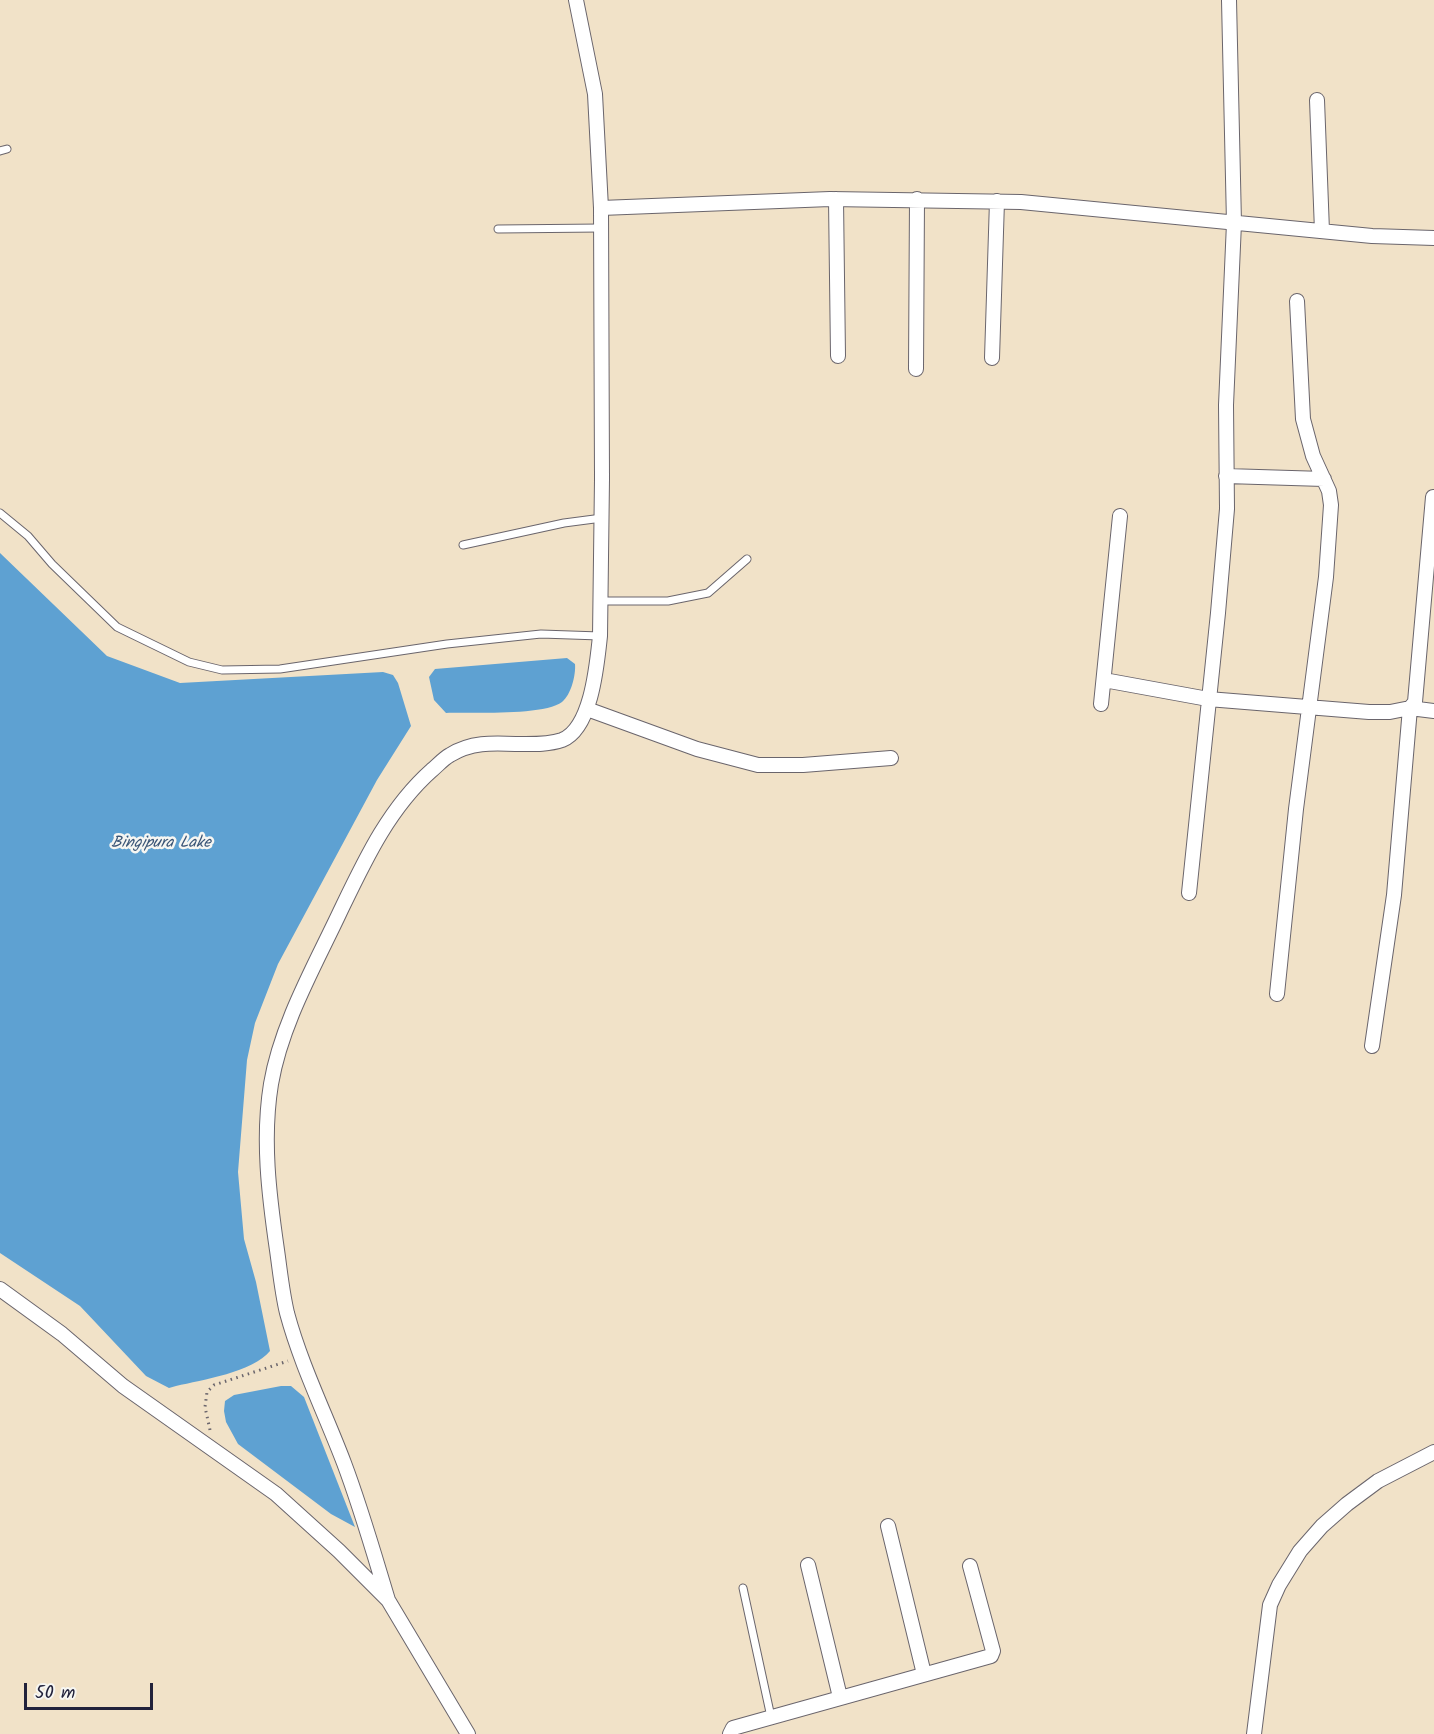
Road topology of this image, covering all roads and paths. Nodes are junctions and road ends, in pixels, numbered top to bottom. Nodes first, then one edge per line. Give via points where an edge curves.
1 (576, 0) edge
2 (1229, 0) edge
3 (1317, 100) dead end
4 (836, 199) junction
5 (917, 199) junction
6 (997, 201) junction
7 (601, 208) junction
8 (1234, 223) junction
9 (601, 228) junction
10 (498, 229) dead end
11 (1322, 231) junction
12 (1434, 238) edge
13 (1297, 301) dead end
14 (838, 356) dead end
15 (992, 358) dead end
16 (916, 369) dead end
17 (1226, 476) junction
18 (1324, 479) junction
19 (1433, 497) edge
20 (0, 513) edge
21 (1120, 516) dead end
22 (602, 518) junction
23 (463, 545) dead end
24 (747, 559) dead end
25 (600, 601) junction
26 (600, 636) junction
27 (1104, 680) junction
28 (1208, 699) junction
29 (1101, 704) dead end
30 (1310, 707) junction
31 (1410, 708) junction
32 (587, 709) junction
33 (1434, 711) edge
34 (891, 758) dead end
35 (1189, 893) dead end
36 (1277, 994) dead end
37 (1372, 1046) dead end
38 (0, 1289) edge
39 (302, 1356) junction
40 (212, 1449) junction
41 (1434, 1452) edge
42 (888, 1526) dead end
43 (807, 1565) dead end
44 (970, 1566) dead end
45 (742, 1588) dead end
46 (388, 1600) junction
47 (924, 1674) junction
48 (840, 1697) junction
49 (771, 1717) junction
50 (468, 1734) edge
51 (730, 1734) edge
52 (1254, 1734) edge

1 - 7 street via 595,94
2 - 8 street
3 - 11 street
4 - 5 street
4 - 7 street
4 - 14 street
5 - 6 street
5 - 16 street
6 - 8 street
6 - 15 street
7 - 9 street
8 - 11 street
8 - 17 street
9 - 10 lane
9 - 22 street
11 - 12 street
13 - 18 street via 1303,419
17 - 18 street
17 - 28 street via 1227,509
18 - 30 street via 1330,515
19 - 31 street via 1415,702
20 - 26 lane via 28,536 117,627 189,662 222,670 280,669 540,634
21 - 27 street
22 - 23 lane
22 - 25 street
24 - 25 lane via 708,593 668,601
25 - 26 street
26 - 32 street
27 - 28 street
27 - 29 street
28 - 30 street
28 - 35 street
30 - 31 street via 1379,712
30 - 36 street
31 - 33 street
31 - 37 street via 1394,895
32 - 34 street via 697,749 758,765
32 - 39 street via 563,740 471,745 447,757 426,777 388,822 369,852 297,1004 272,1082 267,1167 285,1302
38 - 40 street via 62,1334 123,1386
39 - 40 path via 214,1385 207,1392 205,1407
39 - 46 street via 345,1464
40 - 46 street via 276,1494
41 - 52 street via 1378,1481 1347,1504 1322,1526 1279,1584 1270,1605
42 - 47 street
43 - 48 street
44 - 47 street via 993,1651 987,1658
45 - 49 lane
46 - 50 street
47 - 48 street
48 - 49 street
49 - 51 street via 733,1728

